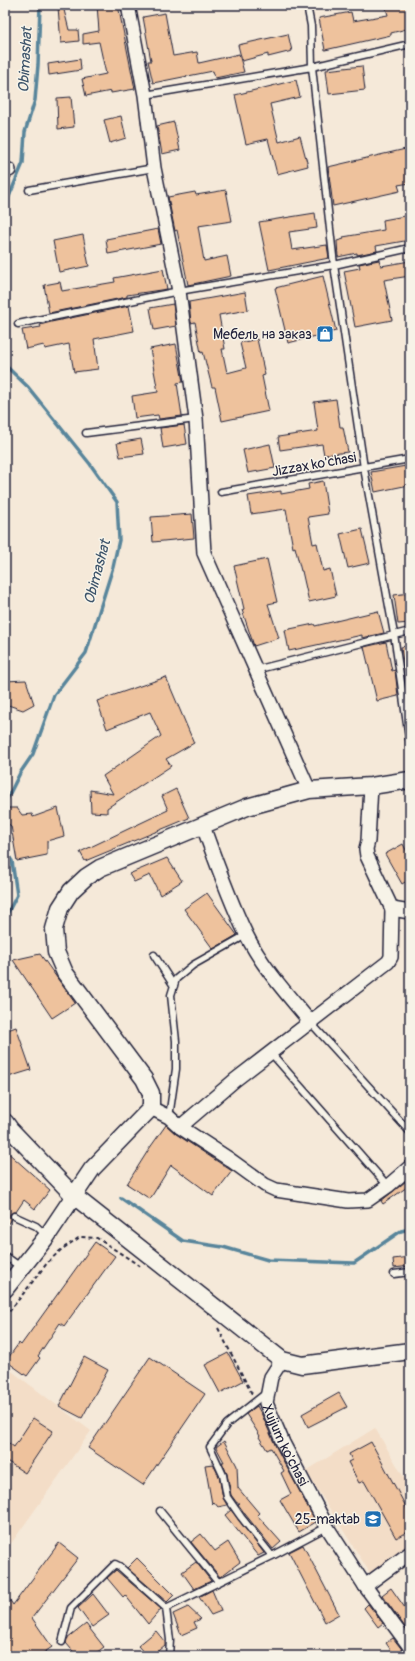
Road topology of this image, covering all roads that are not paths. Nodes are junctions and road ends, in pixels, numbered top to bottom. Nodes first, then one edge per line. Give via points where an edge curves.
1 (128, 5) edge
2 (307, 5) edge
3 (410, 44) edge
4 (312, 67) junction
5 (145, 95) junction
6 (154, 168) junction
7 (29, 190) dead end
8 (410, 248) edge
9 (334, 265) junction
10 (179, 291) junction
11 (18, 324) dead end
12 (196, 419) junction
13 (86, 433) dead end
14 (410, 459) edge
15 (364, 468) junction
16 (221, 492) dead end
17 (410, 631) edge
18 (394, 634) junction
19 (255, 670) junction
20 (410, 745) edge
21 (410, 780) edge
22 (371, 786) junction
23 (308, 790) junction
24 (203, 826) junction
25 (392, 909) junction
26 (410, 912) edge
27 (246, 935) junction
28 (154, 955) dead end
29 (174, 986) junction
30 (311, 1023) junction
31 (270, 1053) junction
32 (151, 1108) junction
33 (169, 1117) junction
34 (5, 1122) edge
35 (180, 1127) junction
36 (410, 1132) edge
37 (410, 1167) edge
38 (388, 1186) junction
39 (74, 1196) junction
40 (14, 1216) dead end
41 (47, 1236) junction
42 (5, 1256) edge
43 (22, 1268) junction
44 (410, 1272) edge
45 (394, 1274) dead end
46 (5, 1289) edge
47 (410, 1351) edge
48 (282, 1360) junction
49 (267, 1392) junction
50 (160, 1511) dead end
51 (327, 1527) junction
52 (410, 1552) edge
53 (272, 1556) junction
54 (218, 1582) junction
55 (365, 1586) junction
56 (166, 1608) junction
57 (62, 1642) dead end
58 (410, 1647) edge
59 (169, 1656) edge

1 - 5 street
2 - 4 lane
3 - 4 lane
4 - 5 lane
4 - 9 lane
5 - 6 street
6 - 7 lane
6 - 10 street
8 - 9 lane
9 - 10 lane
9 - 15 lane
10 - 11 lane
10 - 12 street
12 - 13 lane
12 - 19 street via 204,552
14 - 15 lane, Jizzax ko'chasi
15 - 16 lane, Jizzax ko'chasi
15 - 18 lane
17 - 18 lane
18 - 19 lane
18 - 20 lane
19 - 23 street
21 - 22 street
22 - 23 street
22 - 25 street via 367,856
23 - 24 street via 247,807
24 - 27 street
24 - 32 street via 91,874 71,891 60,908 54,929 56,952 65,973 144,1079 151,1093
25 - 26 street
25 - 30 street via 391,957 388,962
27 - 29 lane via 193,965 176,979
27 - 30 street via 266,967
28 - 29 lane
29 - 33 lane via 171,995 176,1069
30 - 31 street
30 - 36 lane
31 - 35 street
31 - 38 lane
32 - 33 street
32 - 39 street via 92,1169
33 - 35 street
34 - 39 street
35 - 38 street via 276,1190 348,1201 368,1200
37 - 38 street
39 - 41 street
39 - 48 street
40 - 41 lane via 36,1226
41 - 43 street
42 - 43 lane
43 - 46 street
44 - 45 lane
47 - 48 street via 302,1365
48 - 49 street, Xujjum ko'chasi via 271,1377
49 - 51 street, Xujjum ko'chasi via 266,1403 283,1443
49 - 53 lane via 227,1424 210,1447 223,1475 227,1497
50 - 54 lane
51 - 53 lane
51 - 55 street, Xujjum ko'chasi
52 - 55 street
53 - 54 lane
54 - 56 lane
55 - 58 street, Xujjum ko'chasi
56 - 57 lane via 115,1564 71,1608
56 - 59 lane

